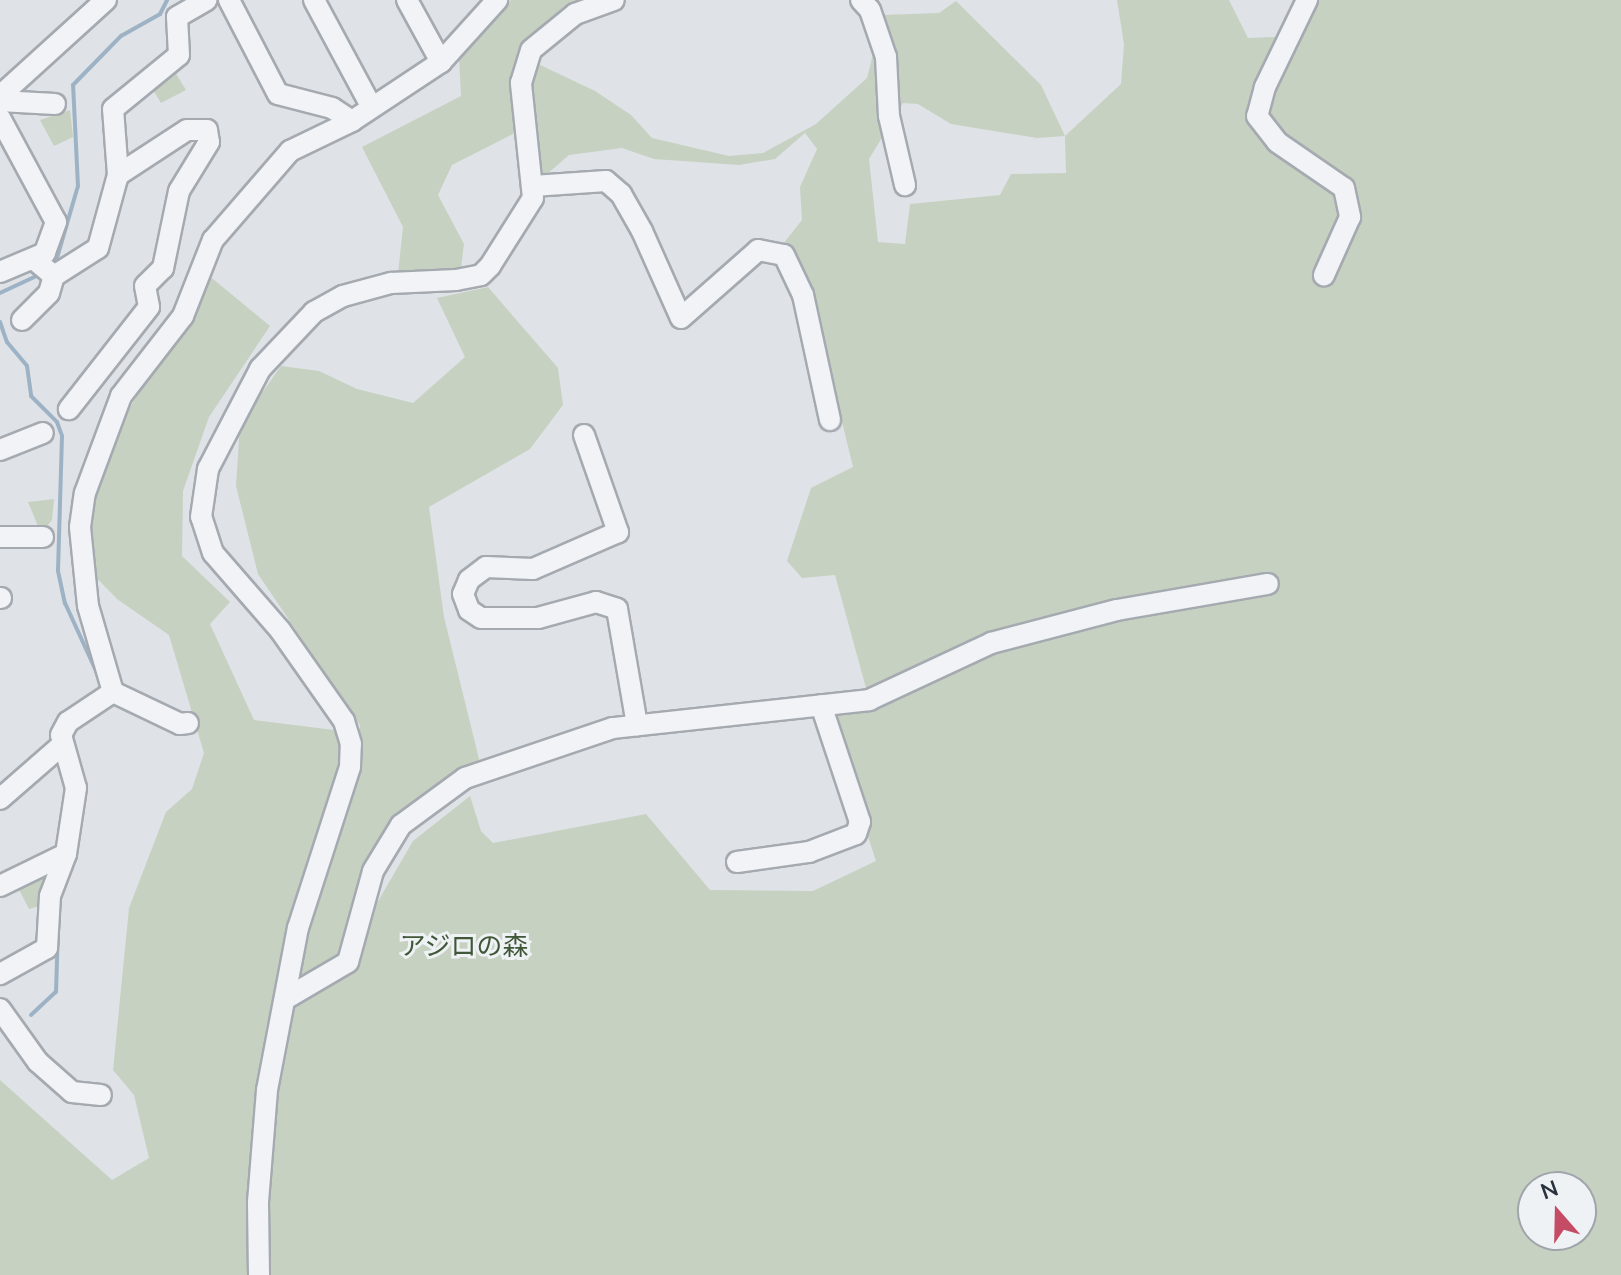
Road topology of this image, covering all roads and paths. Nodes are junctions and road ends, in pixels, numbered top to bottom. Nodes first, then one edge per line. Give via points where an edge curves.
1 (106, 0) edge
2 (207, 0) edge
3 (229, 0) edge
4 (314, 0) edge
5 (407, 0) edge
6 (497, 0) edge
7 (614, 0) edge
8 (861, 0) edge
9 (1307, 0) edge
10 (441, 62) junction
11 (0, 98) edge
12 (55, 104) dead end
13 (371, 106) junction
14 (0, 118) edge
15 (352, 121) junction
16 (118, 175) junction
17 (905, 185) dead end
18 (533, 186) junction
19 (45, 270) junction
20 (1324, 275) dead end
21 (1, 276) edge
22 (22, 320) dead end
23 (69, 409) dead end
24 (830, 420) dead end
25 (43, 433) dead end
26 (584, 435) dead end
27 (0, 450) edge
28 (0, 537) edge
29 (43, 537) dead end
30 (1268, 584) dead end
31 (113, 692) junction
32 (821, 705) junction
33 (188, 723) dead end
34 (637, 725) junction
35 (62, 745) junction
36 (0, 799) edge
37 (66, 854) junction
38 (737, 862) dead end
39 (0, 886) edge
40 (0, 974) edge
41 (285, 999) junction
42 (0, 1009) edge
43 (101, 1095) dead end
44 (259, 1275) edge

1 - 11 street
2 - 16 street via 177,17 179,55 113,109
3 - 15 street via 278,94 332,108
4 - 13 street
5 - 10 street
6 - 10 street
7 - 18 street via 575,14 531,50 521,83
8 - 17 street via 870,10 886,57 889,116
9 - 20 street via 1265,87 1257,116 1277,142 1344,188 1350,217
10 - 13 street
11 - 12 street
13 - 15 street
14 - 19 street via 56,222
15 - 31 street via 290,151 213,240 183,316 116,406 85,493 80,527 88,606
16 - 19 street via 103,240
16 - 23 street via 187,130 207,130 209,142 179,191 163,268 145,286 149,307
18 - 24 street via 606,181 621,194 681,318 758,250 784,255 803,295
18 - 41 street via 533,198 513,235 481,275 391,283 343,296 287,335 232,414 208,469 201,517 213,553 280,630 344,721 351,744 350,767 298,928
19 - 21 street
19 - 22 street via 49,293
25 - 27 street
26 - 34 street via 618,532 533,569 486,567 469,580 463,594 469,610 481,618 538,618 596,602 617,609
28 - 29 street
30 - 32 street via 1071,621 991,643 869,700
31 - 33 street
31 - 35 street via 68,722
32 - 34 street
32 - 38 street via 860,822 856,834 809,852
34 - 41 street via 465,778 440,793 401,825 373,871 348,962
35 - 36 street
35 - 37 street via 76,788
37 - 39 street
37 - 40 street via 50,896 47,948
41 - 44 street via 267,1090 258,1202
42 - 43 street via 38,1062 72,1092

